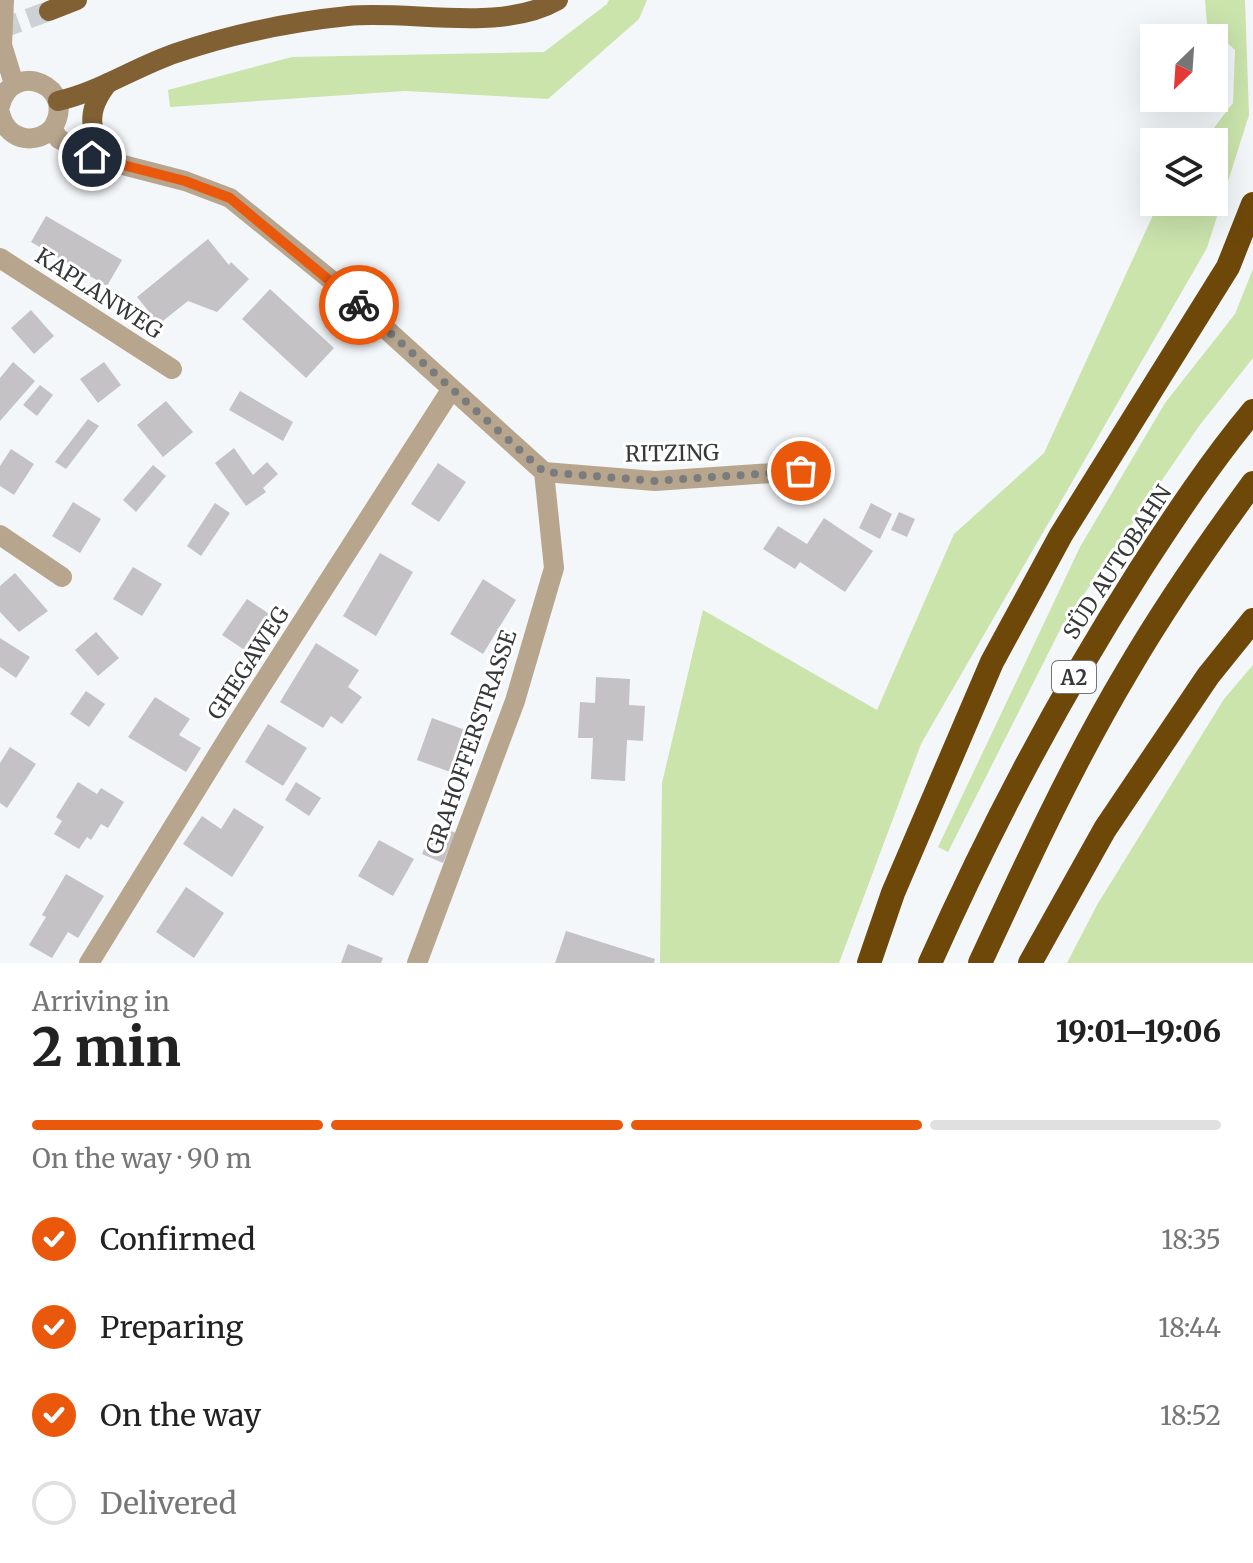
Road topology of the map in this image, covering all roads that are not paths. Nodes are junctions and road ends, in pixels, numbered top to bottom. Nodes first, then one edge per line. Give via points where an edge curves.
1 (4, 0) edge
2 (77, 0) edge
3 (558, 0) edge
4 (49, 11) tunnel mouth
5 (108, 83) junction
6 (14, 84) junction
7 (58, 101) junction
8 (0, 106) edge
9 (3, 126) edge
10 (52, 129) junction
11 (112, 164) junction
12 (1253, 204) edge
13 (0, 258) edge
14 (172, 369) dead end
15 (451, 390) junction
16 (1253, 411) edge
17 (801, 471) dead end
18 (544, 472) junction
19 (1253, 483) edge
20 (0, 535) edge
21 (62, 577) dead end
22 (1253, 620) edge
23 (89, 963) edge
24 (417, 963) edge
25 (869, 963) edge
26 (930, 963) edge
27 (980, 963) edge
28 (1030, 963) edge

1 - 6 street via 2,45
2 - 4 main road
3 - 5 main road via 504,17 352,16 264,27 174,53
5 - 7 main road
5 - 11 main road via 91,113 101,150
6 - 7 street via 42,83
6 - 8 street
7 - 10 street
9 - 10 street via 33,139
10 - 11 street via 74,148
11 - 15 street via 230,198 336,284
12 - 25 highway via 1228,267 1061,535 992,662 893,893
13 - 14 street, KAPLANWEG
15 - 18 street
15 - 23 street, GHEGAWEG
16 - 26 highway, SÜD AUTOBAHN / A2 via 1167,529 1091,647 1010,791
17 - 18 street, RITZING via 655,481
18 - 24 street, GRAHOFFERSTRASSE via 554,568 515,701
19 - 27 highway, A2 via 1127,671 1051,813
20 - 21 street
22 - 28 highway via 1208,676 1105,829

